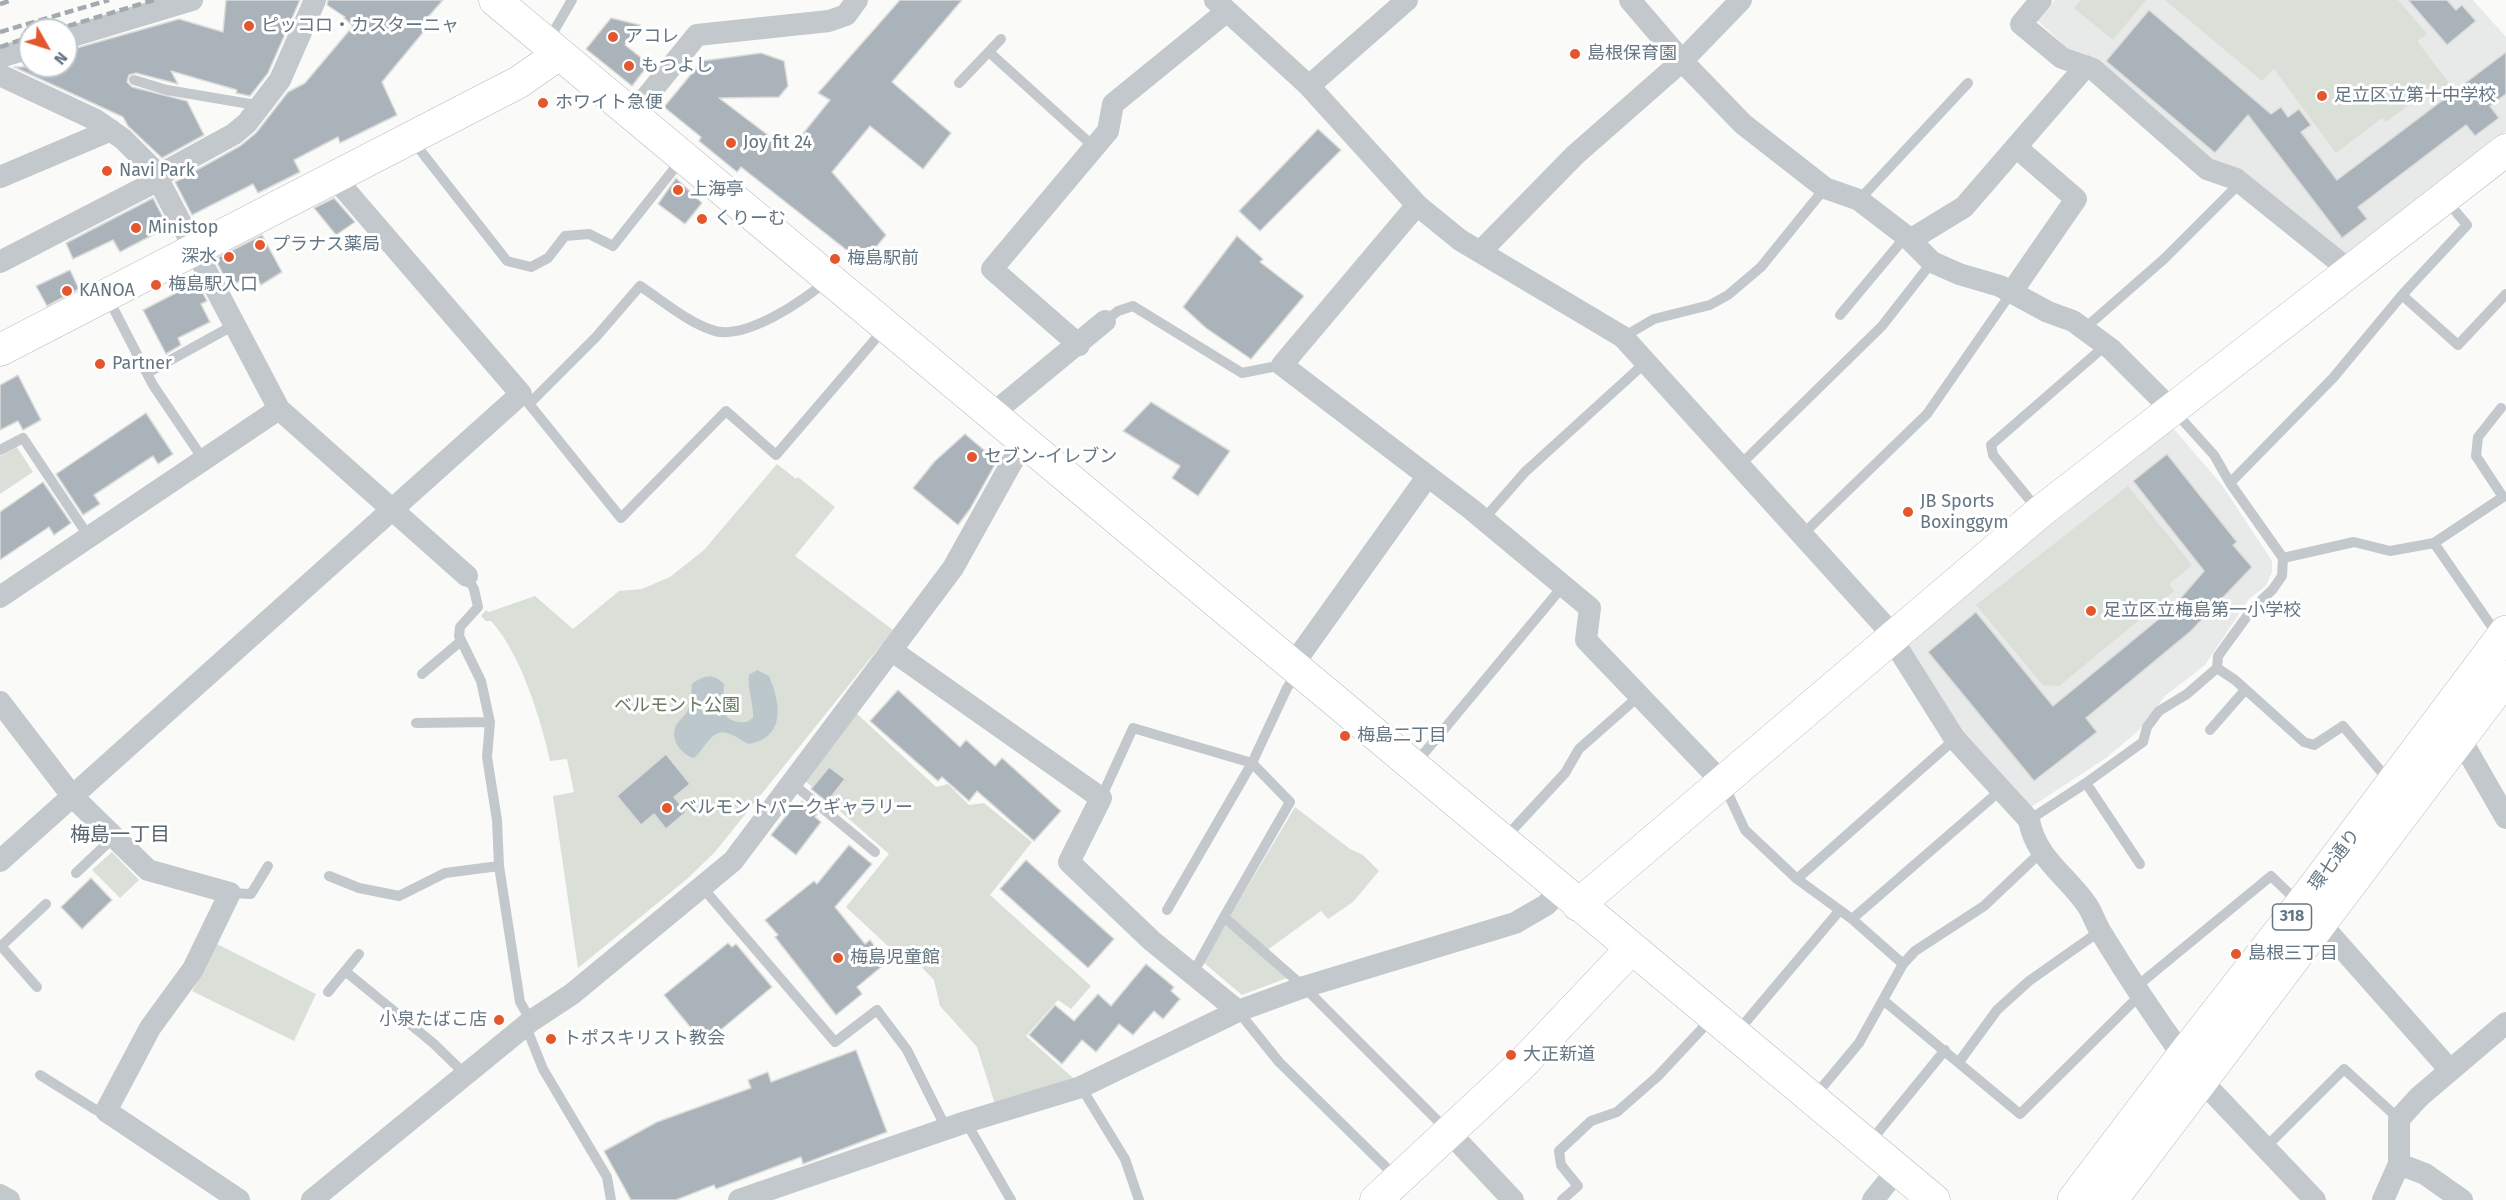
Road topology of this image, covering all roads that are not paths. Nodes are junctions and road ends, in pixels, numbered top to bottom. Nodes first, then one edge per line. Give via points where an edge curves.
1 (192, 0) edge
2 (315, 0) edge
3 (495, 0) edge
4 (572, 0) edge
5 (857, 0) edge
6 (1407, 0) edge
7 (1630, 0) edge
8 (1741, 0) edge
9 (2041, 0) edge
10 (1221, 6) edge
11 (78, 34) edge
12 (1001, 39) dead end
13 (553, 49) junction
14 (18, 52) edge
15 (989, 52) junction
16 (0, 57) edge
17 (1682, 61) junction
18 (2086, 66) junction
19 (0, 75) edge
20 (134, 80) dead end
21 (1968, 82) dead end
22 (959, 83) dead end
23 (1309, 86) junction
24 (262, 106) junction
25 (632, 115) junction
26 (111, 130) junction
27 (1094, 147) junction
28 (2016, 147) junction
29 (420, 150) dead end
30 (2506, 150) edge
31 (683, 158) junction
32 (0, 177) edge
33 (334, 177) junction
34 (158, 178) junction
35 (2241, 182) junction
36 (1825, 188) junction
37 (2445, 198) junction
38 (1859, 200) junction
39 (1417, 205) junction
40 (1908, 238) junction
41 (194, 249) junction
42 (1480, 252) junction
43 (0, 262) edge
44 (1932, 262) junction
45 (2349, 270) junction
46 (828, 279) junction
47 (2011, 293) junction
48 (2506, 294) edge
49 (2402, 295) junction
50 (107, 296) junction
51 (1840, 315) dead end
52 (1105, 321) joint
53 (234, 325) junction
54 (886, 327) junction
55 (2084, 329) junction
56 (1623, 337) junction
57 (1079, 345) junction
58 (2106, 345) junction
59 (0, 350) edge
60 (1646, 362) junction
61 (1282, 365) junction
62 (147, 373) junction
63 (525, 399) junction
64 (2501, 408) dead end
65 (279, 409) junction
66 (2172, 410) junction
67 (991, 415) junction
68 (1025, 443) junction
69 (0, 450) edge
70 (203, 459) junction
71 (1739, 466) junction
72 (1427, 477) junction
73 (2230, 483) junction
74 (391, 509) junction
75 (2040, 512) junction
76 (1483, 520) junction
77 (1802, 535) junction
78 (89, 537) junction
79 (2434, 543) junction
80 (2283, 558) junction
81 (466, 576) joint
82 (1563, 586) junction
83 (0, 597) edge
84 (2503, 635) edge
85 (1890, 638) junction
86 (461, 641) junction
87 (891, 650) junction
88 (1295, 669) junction
89 (2217, 669) junction
90 (422, 674) dead end
91 (2506, 677) edge
92 (2245, 690) junction
93 (1639, 696) junction
94 (3, 713) edge
95 (490, 722) junction
96 (416, 723) dead end
97 (2210, 730) dead end
98 (2460, 738) junction
99 (1955, 739) junction
100 (1252, 764) junction
101 (1413, 767) junction
102 (1722, 782) junction
103 (792, 783) junction
104 (2086, 783) junction
105 (2391, 784) junction
106 (2002, 789) junction
107 (73, 797) junction
108 (1101, 798) junction
109 (2506, 818) edge
110 (2029, 820) junction
111 (114, 837) junction
112 (1502, 841) junction
113 (875, 852) dead end
114 (2041, 852) junction
115 (0, 861) edge
116 (2140, 864) dead end
117 (268, 866) dead end
118 (499, 866) junction
119 (76, 873) dead end
120 (329, 876) dead end
121 (1797, 879) junction
122 (702, 887) junction
123 (230, 893) junction
124 (1569, 897) junction
125 (46, 904) dead end
126 (1167, 910) dead end
127 (1840, 910) junction
128 (2310, 914) junction
129 (1224, 917) junction
130 (1852, 919) junction
131 (2100, 931) junction
132 (0, 946) edge
133 (1631, 949) junction
134 (359, 954) dead end
135 (1904, 964) junction
136 (345, 971) junction
137 (1192, 975) junction
138 (37, 987) dead end
139 (1304, 987) junction
140 (2138, 991) junction
141 (328, 992) dead end
142 (1883, 1000) junction
143 (1238, 1011) junction
144 (531, 1021) junction
145 (2506, 1023) edge
146 (1724, 1026) junction
147 (1945, 1050) junction
148 (1959, 1062) junction
149 (2192, 1068) junction
150 (2450, 1070) junction
151 (466, 1075) junction
152 (40, 1076) dead end
153 (1081, 1087) junction
154 (1812, 1100) junction
155 (106, 1111) junction
156 (2399, 1119) junction
157 (956, 1125) junction
158 (1879, 1131) dead end
159 (1450, 1133) junction
160 (2266, 1147) junction
161 (2399, 1164) junction
162 (1897, 1170) junction
163 (1387, 1190) edge
164 (0, 1195) edge
165 (9, 1200) edge
166 (238, 1200) edge
167 (312, 1200) edge
168 (611, 1200) edge
169 (739, 1200) edge
170 (1011, 1200) edge
171 (1139, 1200) edge
172 (1513, 1200) edge
173 (1562, 1200) edge
174 (1873, 1200) edge
175 (1934, 1200) edge
176 (2074, 1200) edge
177 (2110, 1200) edge
178 (2315, 1200) edge
179 (2383, 1200) edge
180 (2462, 1200) edge

1 - 11 street
2 - 24 street via 280,80
3 - 13 street
4 - 13 lane
5 - 25 street via 846,15 829,21 697,35
6 - 23 street
7 - 17 street
8 - 17 street
9 - 18 street via 2021,24 2062,58
10 - 23 street
10 - 27 street via 1113,104 1108,131
12 - 15 lane
13 - 25 street
13 - 33 street via 519,82
14 - 16 street
15 - 22 lane
15 - 27 lane
17 - 36 street via 1743,124
17 - 42 street via 1575,155
18 - 28 street
18 - 35 street via 2207,169
19 - 26 street
20 - 24 lane via 167,90
21 - 38 lane
23 - 39 street
24 - 34 street via 234,134
25 - 31 street
26 - 32 street
26 - 34 street
27 - 57 street via 992,269
28 - 40 street via 1964,207
28 - 47 street via 2076,199
29 - 31 lane via 507,261 531,267 548,258 565,236 589,234 613,246
30 - 37 street
31 - 46 street
33 - 41 street
33 - 63 street
34 - 41 street
34 - 43 street
35 - 45 street
35 - 55 lane via 2164,259
36 - 38 street
36 - 56 lane via 1761,267 1728,295 1710,305 1654,319
37 - 45 street
37 - 49 lane via 2467,225
38 - 40 street
39 - 42 street
39 - 61 street
40 - 44 street
40 - 51 lane
41 - 50 street
41 - 53 street
42 - 56 street
44 - 47 street
44 - 71 lane via 1882,326
45 - 66 street
46 - 54 street
46 - 63 lane via 796,304 759,324 714,332 640,286 596,337
47 - 55 street
47 - 77 lane via 1927,414
48 - 49 lane via 2458,345
49 - 73 lane via 2333,378
50 - 59 street
50 - 62 lane
52 - 57 street
52 - 61 lane via 1133,306 1242,373
53 - 62 lane
53 - 65 street
54 - 63 lane via 776,455 726,411 621,518
54 - 67 street
55 - 58 street
56 - 60 street
57 - 67 street
58 - 66 street
58 - 75 lane via 1991,446 1993,455
60 - 71 street
60 - 76 lane via 1525,472
61 - 72 street
62 - 70 lane
63 - 74 street
64 - 79 lane via 2478,437 2476,456 2503,496
65 - 70 street
65 - 74 street
66 - 73 lane via 2214,455
66 - 75 street
67 - 68 street
68 - 87 street via 953,568
68 - 88 street
69 - 78 lane via 23,438
70 - 78 street
71 - 77 street
72 - 76 street
72 - 88 street
73 - 80 lane
74 - 81 street
74 - 107 street
75 - 85 street
76 - 82 street
77 - 85 street via 1882,623
78 - 83 street
79 - 80 lane via 2390,551 2354,542
79 - 84 lane
80 - 89 lane via 2282,576 2218,656
81 - 86 lane via 478,607 460,627
82 - 93 street via 1590,608 1586,640
82 - 101 lane
84 - 105 main road, 環七通り / 318
85 - 99 street
85 - 102 street
86 - 90 lane
86 - 95 lane via 481,681
87 - 103 street
87 - 108 street
88 - 100 lane
88 - 101 street
89 - 92 lane
89 - 104 lane via 2159,711 2147,727 2143,742
91 - 98 main road, 環七通り / 318
92 - 97 lane
92 - 105 lane via 2304,742 2314,746 2343,726
93 - 102 street
93 - 112 lane via 1579,749 1565,773
94 - 107 street
95 - 96 lane
95 - 118 lane via 487,757 497,820
98 - 109 street
98 - 128 main road, 環七通り / 318
99 - 106 street
99 - 121 lane
100 - 108 lane via 1133,728
100 - 126 lane
100 - 129 lane via 1290,802
101 - 112 street
102 - 121 lane via 1745,830
102 - 124 street
103 - 113 lane
103 - 122 street via 733,861
104 - 110 lane
104 - 116 lane
105 - 128 main road, 環七通り / 318
106 - 110 street
106 - 130 lane
107 - 111 street
107 - 115 street
108 - 137 street via 1069,862
110 - 114 street via 2031,834
111 - 119 lane
111 - 123 street via 148,870
112 - 124 street
114 - 131 street via 2087,905
114 - 135 lane via 1984,906 1915,951
117 - 123 lane via 251,894
118 - 120 lane via 445,873 399,896 359,888
118 - 144 lane via 520,1002
121 - 127 lane
122 - 144 street via 572,994
122 - 157 lane via 835,1042 877,1010
123 - 155 street via 193,969 150,1028
124 - 133 street
124 - 139 street via 1515,923
125 - 132 lane
127 - 130 lane
127 - 146 lane
128 - 140 lane via 2271,876
128 - 149 main road, 環七通り / 318
128 - 150 street
129 - 137 lane
129 - 139 lane
130 - 135 lane
131 - 140 street
131 - 148 lane via 2029,981 1998,1010
132 - 138 lane
133 - 146 street
133 - 159 street
134 - 136 lane
135 - 142 lane
136 - 141 lane
136 - 151 lane via 434,1043
137 - 143 street
139 - 143 street
139 - 159 lane
140 - 148 lane via 2020,1114
140 - 149 street
142 - 147 lane
142 - 154 lane via 1859,1043
143 - 153 street
143 - 163 lane
144 - 151 street
144 - 168 lane via 529,1034 543,1069 607,1177
145 - 150 street
146 - 154 street
146 - 173 lane via 1617,1112 1591,1121 1559,1151 1561,1166 1578,1186
147 - 148 lane
147 - 158 lane
149 - 160 street
149 - 176 main road, 環七通り / 318
149 - 177 main road, 環七通り / 318
150 - 156 street
151 - 167 street
152 - 155 lane via 96,1110
153 - 157 street
153 - 171 lane via 1125,1159
154 - 162 street
155 - 166 street
156 - 160 lane via 2343,1069
156 - 161 street
157 - 169 street
157 - 170 lane
159 - 163 street
159 - 172 street
160 - 178 street
161 - 179 street
161 - 180 street via 2425,1174
162 - 174 street
162 - 175 street
164 - 165 street

